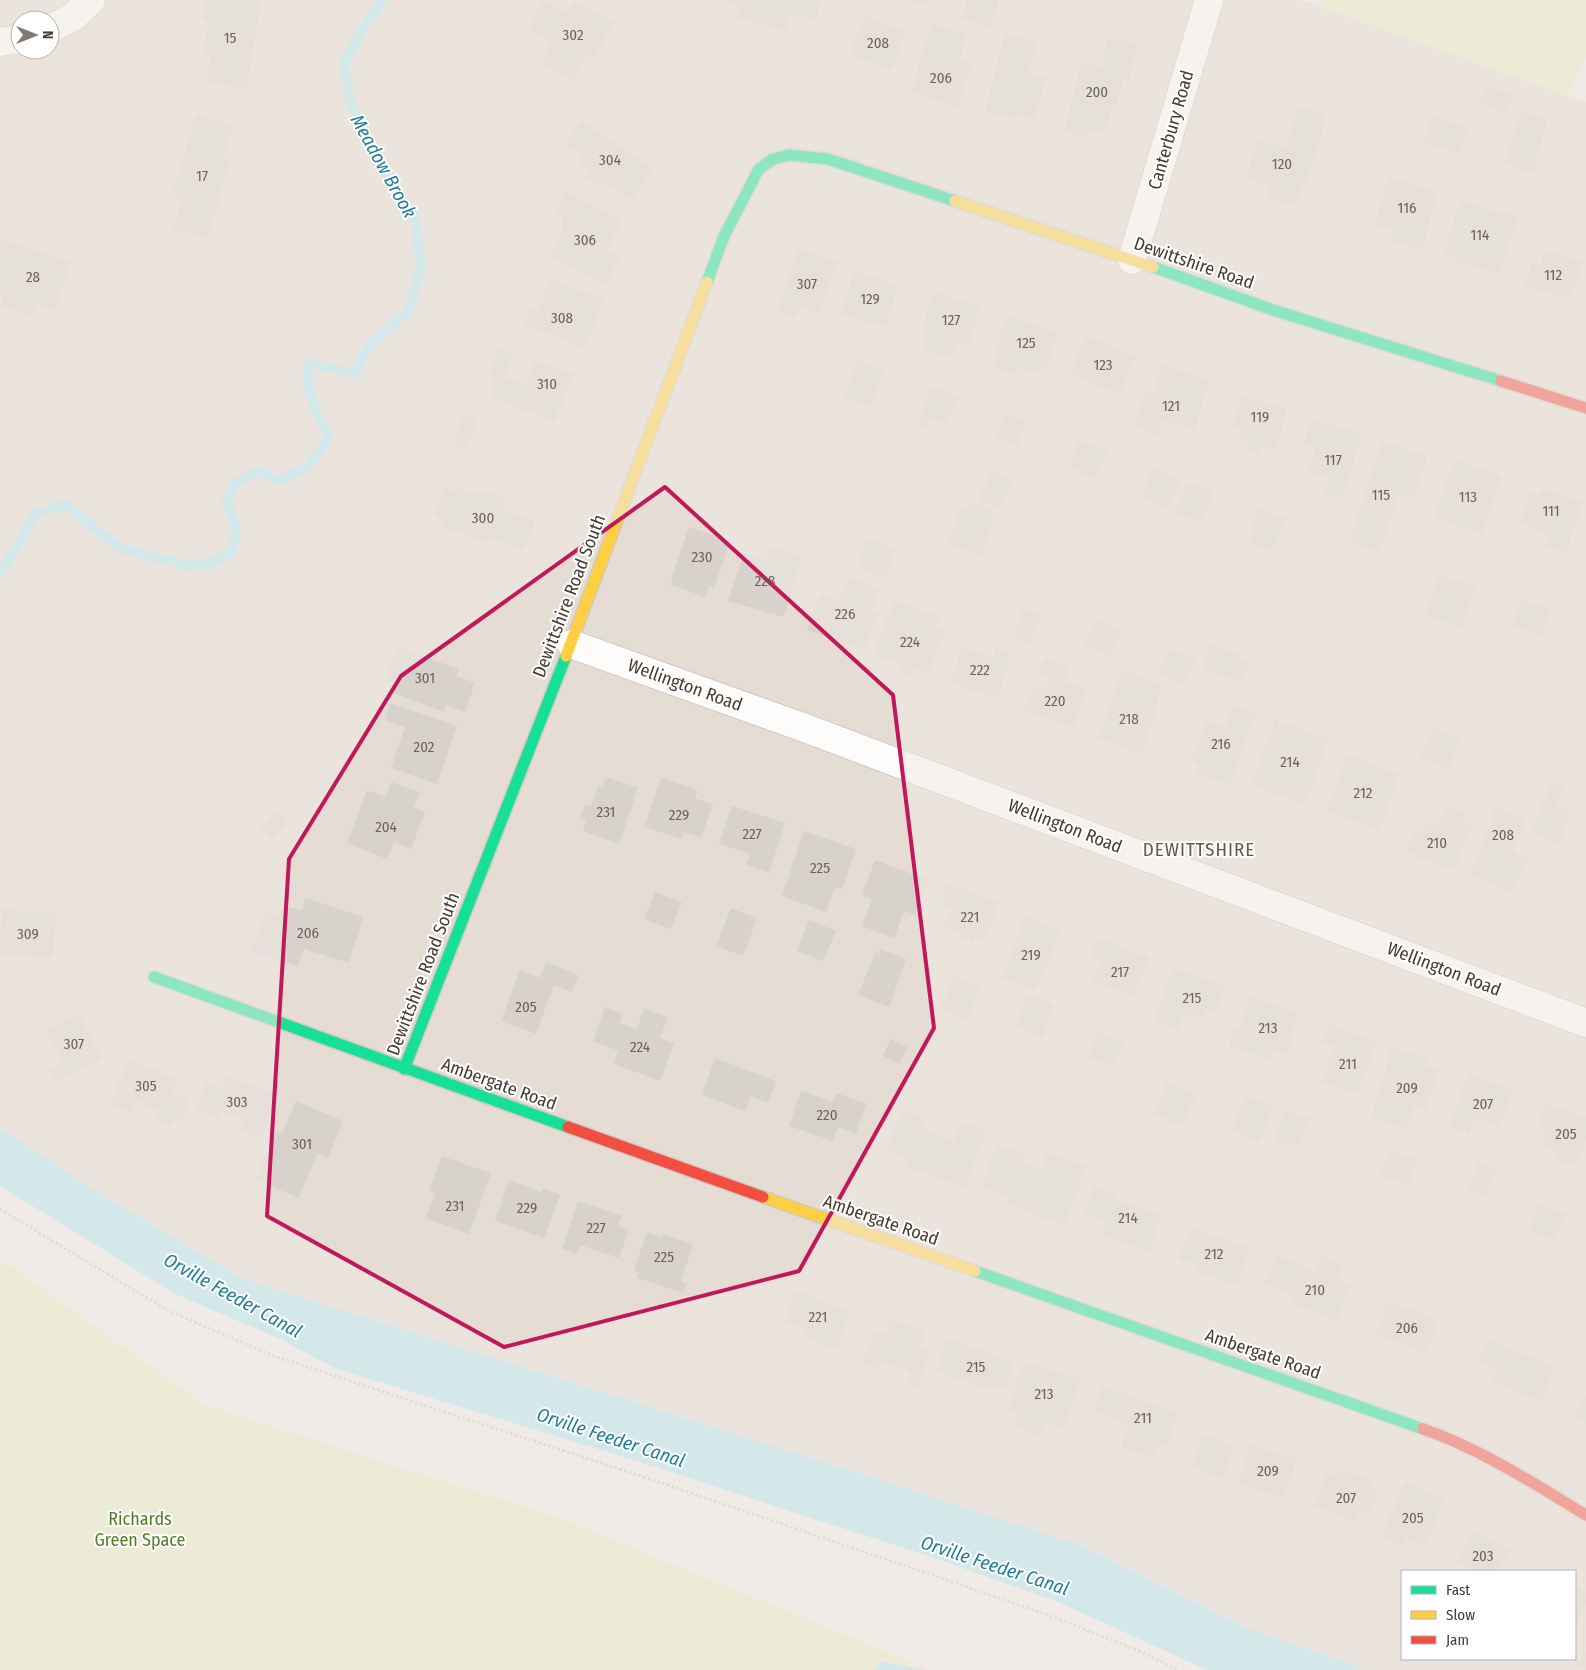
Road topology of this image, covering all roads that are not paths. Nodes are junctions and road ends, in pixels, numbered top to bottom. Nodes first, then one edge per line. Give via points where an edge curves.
1 (91, 0) edge
2 (1209, 0) edge
3 (60, 23) edge
4 (789, 155) joint
5 (1132, 260) junction
6 (1586, 408) edge
7 (570, 644) junction
8 (154, 976) dead end
9 (1586, 1023) edge
10 (404, 1069) junction
11 (1586, 1515) edge

1 - 3 street via 73,17
2 - 5 street, Canterbury Road
4 - 5 street, Dewittshire Road via 828,159
4 - 7 street, Dewittshire Road South via 759,169 724,236
5 - 6 street, Dewittshire Road via 1273,310
7 - 9 street, Wellington Road via 805,728
7 - 10 street, Dewittshire Road South
8 - 10 street, Ambergate Road
10 - 11 street, Ambergate Road via 1452,1439

